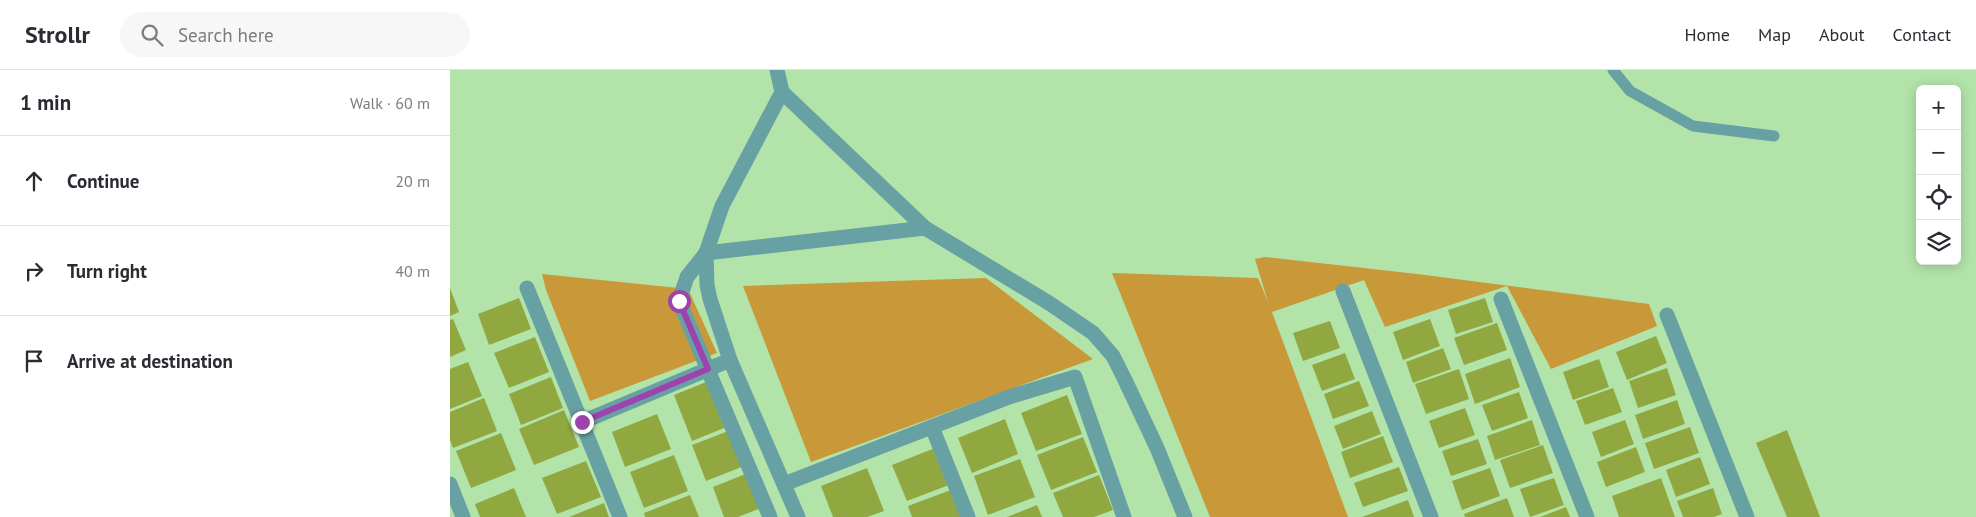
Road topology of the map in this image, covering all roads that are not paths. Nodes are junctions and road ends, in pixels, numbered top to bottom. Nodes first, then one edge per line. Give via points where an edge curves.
1 (778, 70) edge
2 (1613, 70) edge
3 (782, 92) junction
4 (1774, 136) dead end
5 (925, 228) junction
6 (706, 252) junction
7 (527, 288) dead end
8 (1343, 291) dead end
9 (1501, 299) dead end
10 (1667, 315) dead end
11 (730, 360) junction
12 (708, 369) junction
13 (582, 422) junction
14 (932, 427) junction
15 (450, 484) edge
16 (784, 484) junction
17 (463, 517) edge
18 (620, 517) edge
19 (770, 517) edge
20 (798, 517) edge
21 (968, 517) edge
22 (1124, 517) edge
23 (1185, 517) edge
24 (1431, 517) edge
25 (1587, 517) edge
26 (1747, 517) edge

1 - 3 street
2 - 4 lane via 1630,91 1693,126
3 - 5 street
3 - 6 street via 722,206
5 - 6 street
5 - 23 street via 1093,333 1113,356 1157,448
6 - 11 street via 710,299
6 - 12 street via 687,277 679,301
7 - 13 street
8 - 24 street
9 - 25 street
10 - 26 street
11 - 12 street
11 - 16 street
12 - 13 street
12 - 19 street
13 - 18 street
14 - 16 street
14 - 21 street
14 - 22 street via 1009,397 1075,377
15 - 17 street
16 - 20 street

